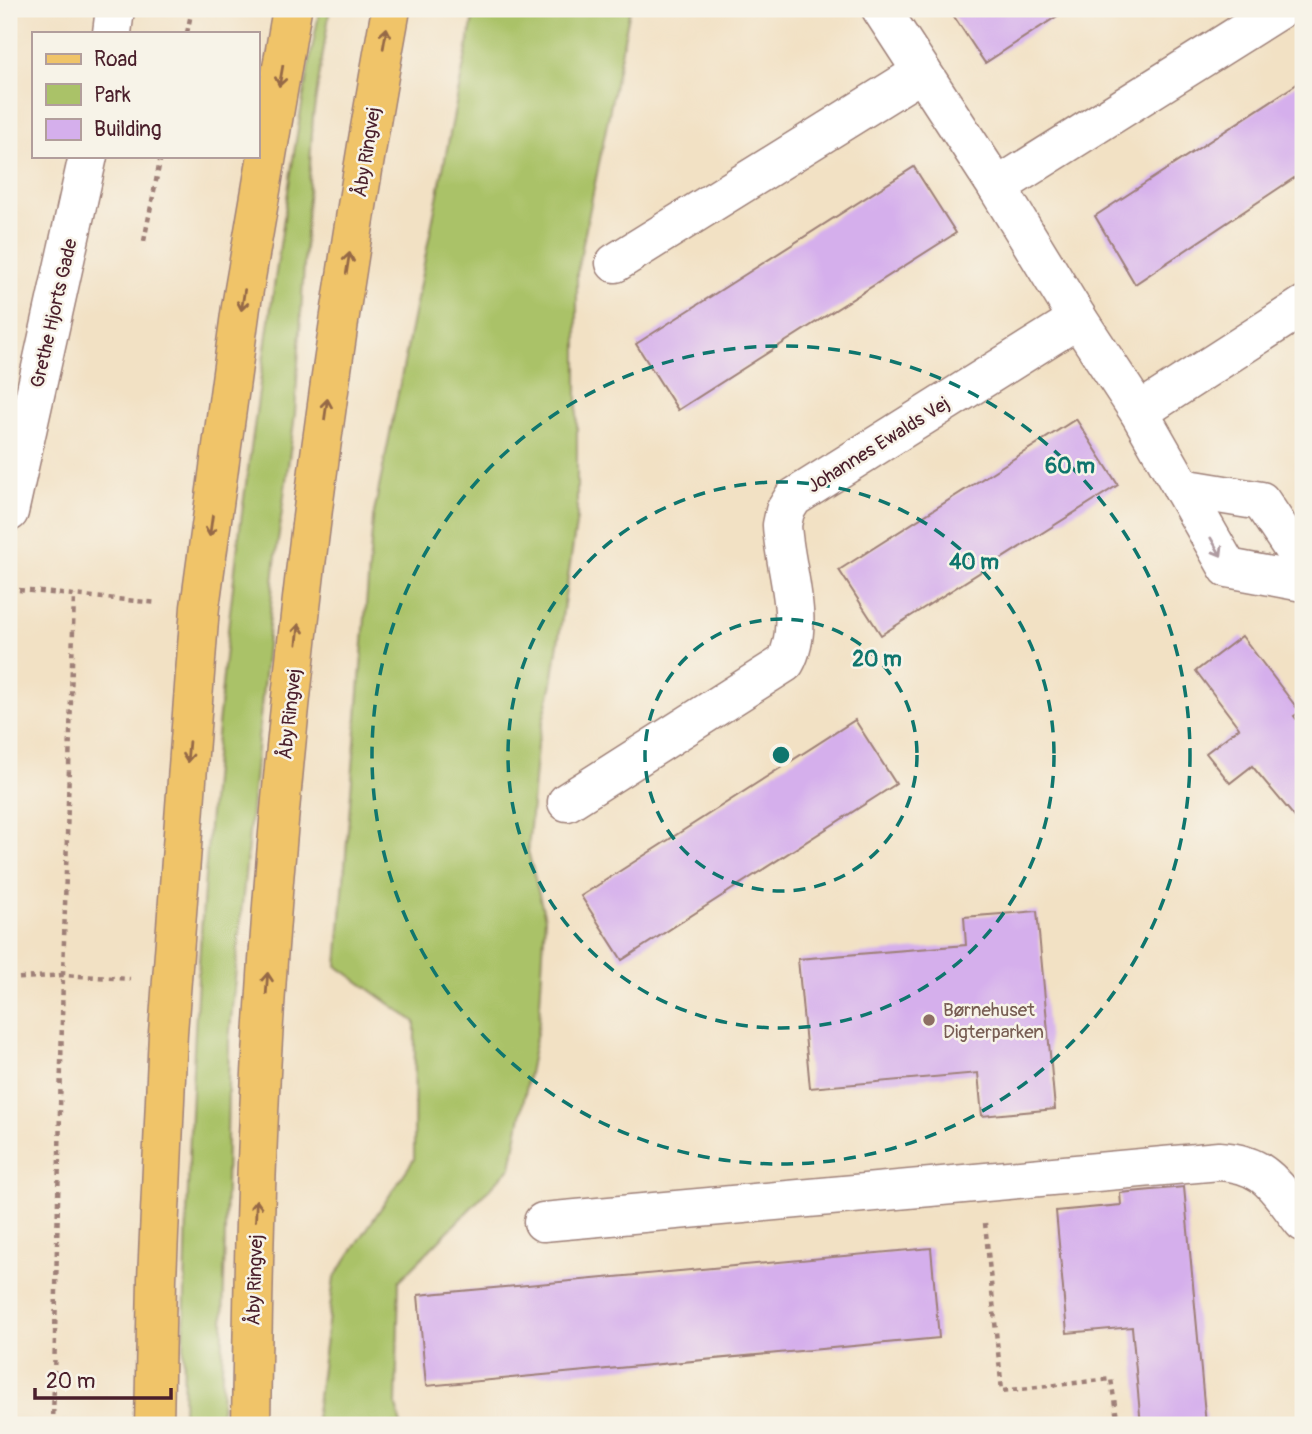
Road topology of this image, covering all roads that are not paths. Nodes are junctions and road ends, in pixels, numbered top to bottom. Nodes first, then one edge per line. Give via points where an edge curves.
1 (115, 9) edge
2 (292, 9) edge
3 (391, 9) edge
4 (881, 9) edge
5 (1280, 9) edge
6 (113, 32) edge
7 (922, 72) junction
8 (88, 158) edge
9 (996, 187) junction
10 (615, 263) dead end
11 (1303, 306) edge
12 (1078, 319) junction
13 (1139, 411) junction
14 (1182, 488) junction
15 (9, 512) edge
16 (1303, 564) edge
17 (1303, 582) edge
18 (567, 802) dead end
19 (543, 1222) dead end
20 (1303, 1222) edge
21 (154, 1425) edge
22 (251, 1425) edge

1 - 6 street
2 -> 21 main road via 242,307 200,607 171,982
22 -> 3 main road, Åby Ringvej via 262,1039 283,767 337,330
4 - 7 street
5 - 9 street
7 - 9 street
7 - 10 street
8 - 15 street, Grethe Hjorts Gade
9 - 12 street
11 - 13 street
12 - 13 street
12 - 18 street, Johannes Ewalds Vej via 793,498 782,525 795,626 785,663
13 - 14 street
14 - 16 street via 1261,501
14 -> 17 street via 1228,568
19 - 20 street via 1219,1161 1256,1168

